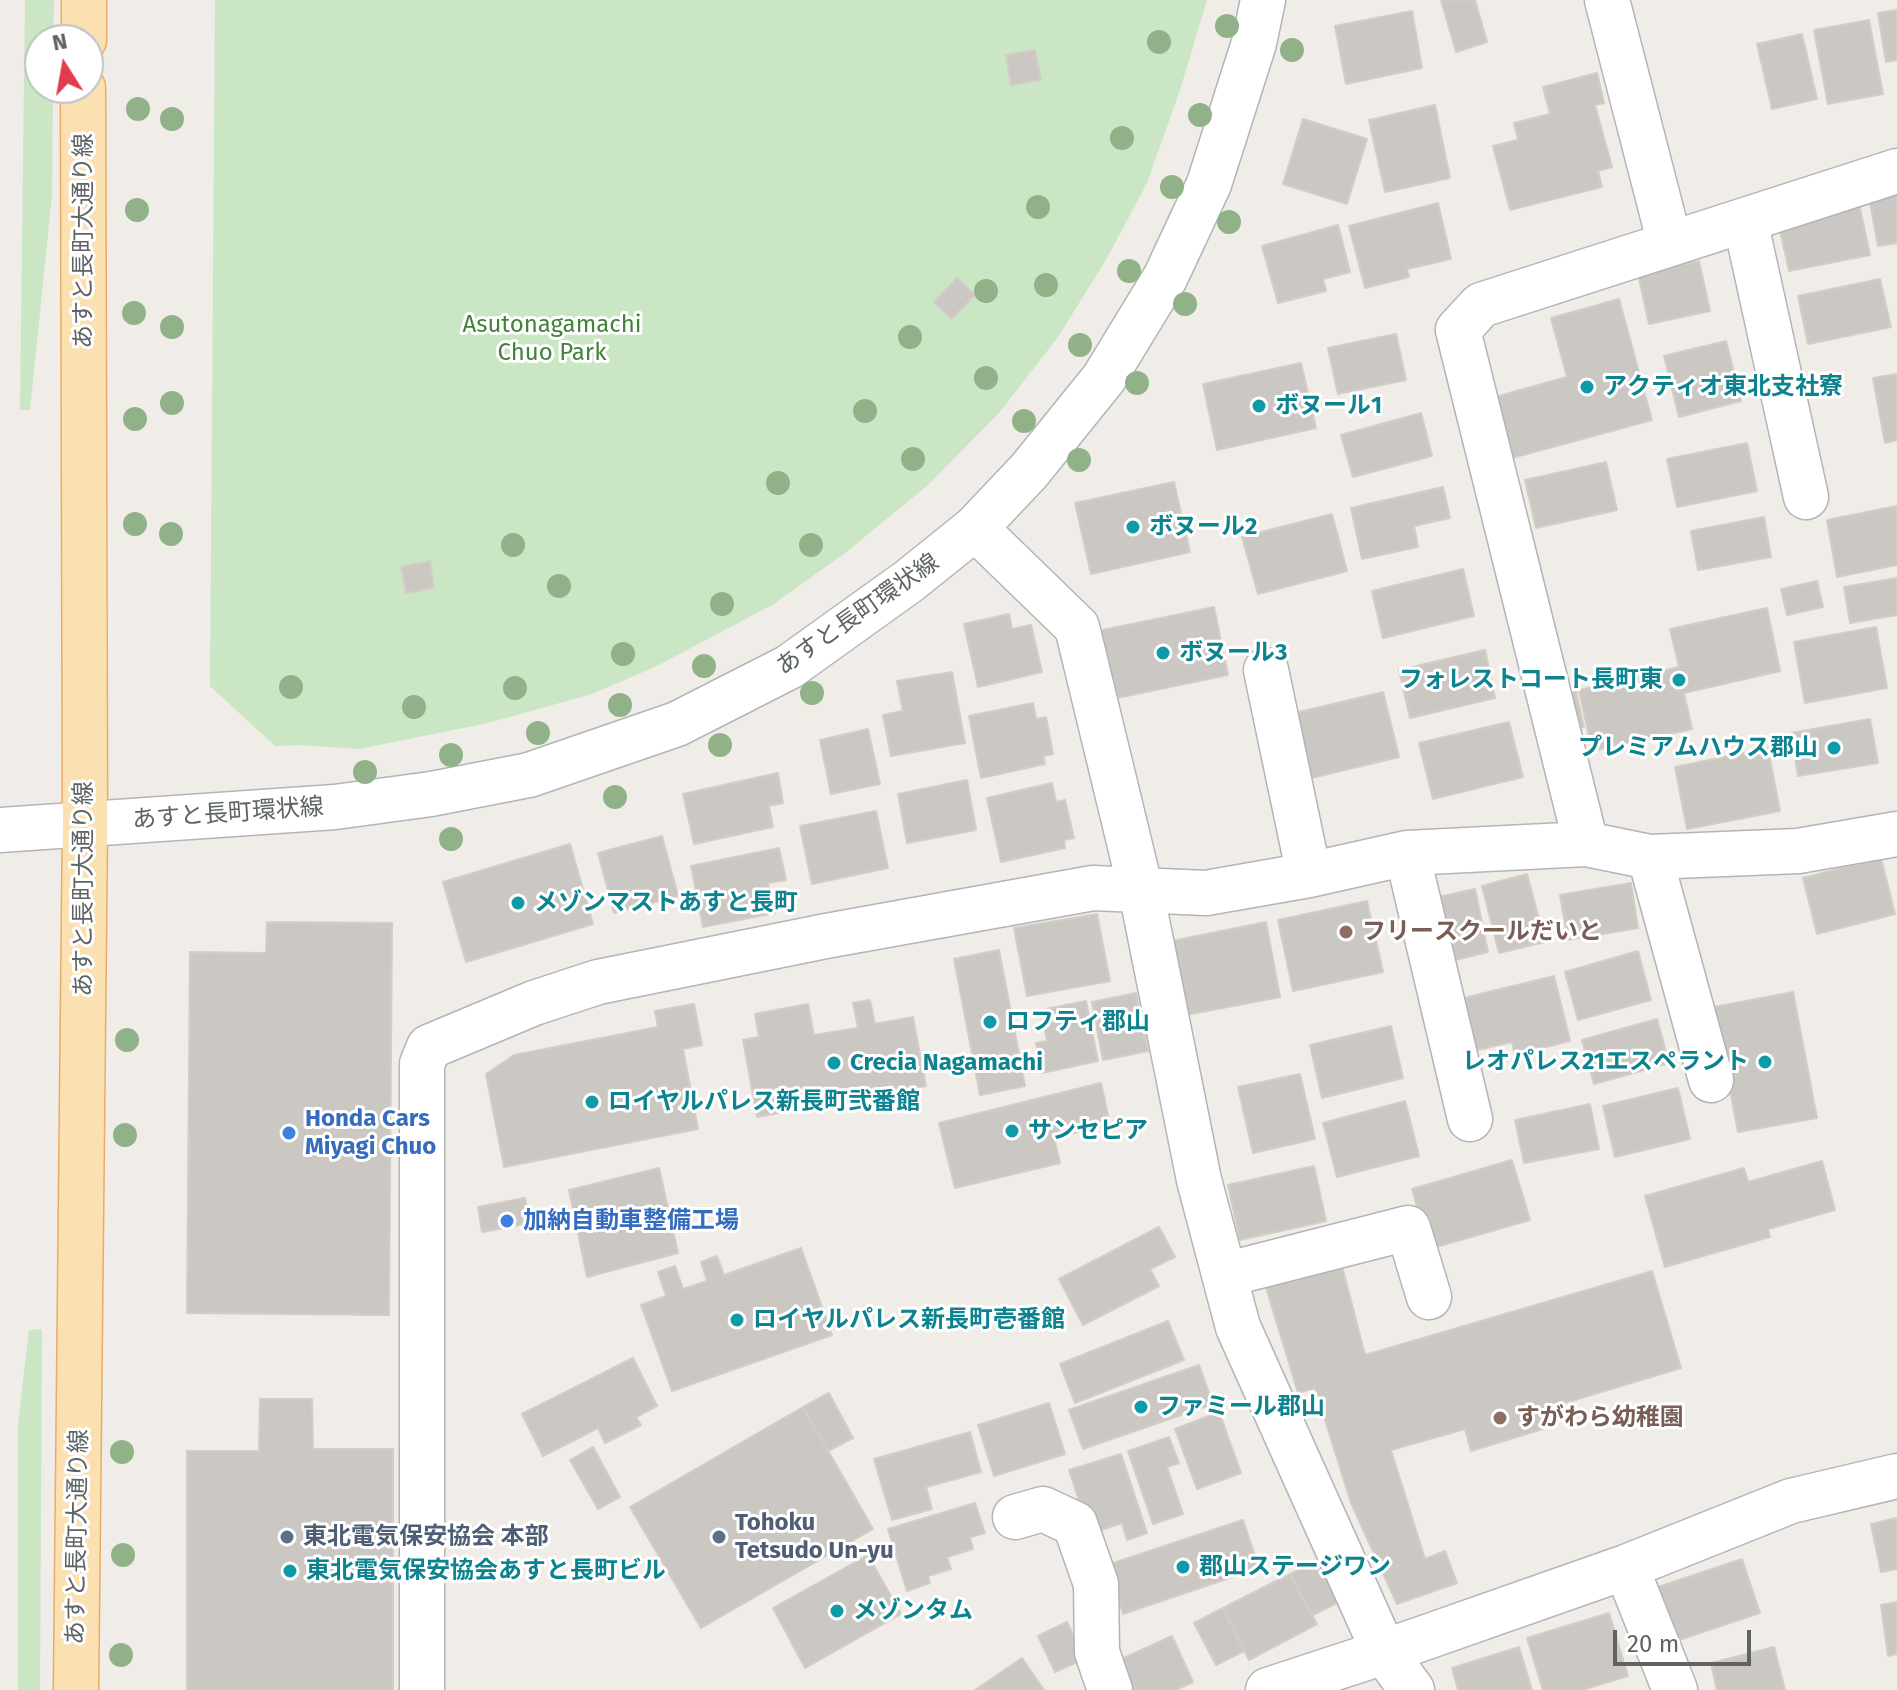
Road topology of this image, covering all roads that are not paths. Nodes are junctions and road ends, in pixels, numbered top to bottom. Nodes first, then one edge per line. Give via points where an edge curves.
1 (84, 0) edge
2 (1263, 0) edge
3 (1607, 0) edge
4 (84, 24) edge
5 (83, 104) edge
6 (1897, 171) edge
7 (1745, 220) junction
8 (1670, 244) junction
9 (1806, 497) dead end
10 (975, 528) junction
11 (1266, 670) dead end
12 (85, 824) junction
13 (0, 830) edge
14 (1897, 834) edge
15 (1586, 844) junction
16 (1407, 853) junction
17 (1650, 857) junction
18 (1309, 875) junction
19 (1141, 891) junction
20 (1711, 1080) dead end
21 (1470, 1119) dead end
22 (1224, 1275) junction
23 (1429, 1297) dead end
24 (1897, 1476) edge
25 (1015, 1517) dead end
26 (1626, 1567) junction
27 (1384, 1652) junction
28 (76, 1690) edge
29 (422, 1690) edge
30 (1110, 1690) edge
31 (1268, 1690) edge
32 (1412, 1690) edge
33 (1675, 1690) edge

1 - 4 main road
2 - 10 street, あすと長町環状線 via 1209,184 1165,278 1104,378
3 - 8 street
5 - 12 main road, あすと長町大通り線
6 - 7 street
7 - 8 street
7 - 9 street
8 - 15 street via 1481,305 1458,330
10 - 12 street, あすと長町環状線 via 789,667 677,724 529,775 335,807
10 - 19 street via 1077,627
11 - 18 street
12 - 13 street, あすと長町環状線
12 - 28 main road, あすと長町大通り線
14 - 17 street via 1798,851
15 - 16 street
15 - 17 street
16 - 18 street
16 - 21 street
17 - 20 street
18 - 19 street via 1206,893
19 - 22 street via 1199,1180
19 - 29 street via 1093,888 598,982 429,1047 422,1064
22 - 23 street via 1408,1228
22 - 27 street via 1238,1327
24 - 26 street via 1791,1501
25 - 30 street via 1043,1509 1075,1524 1096,1584 1097,1652
26 - 27 street
26 - 33 street
27 - 31 street
27 - 32 street

